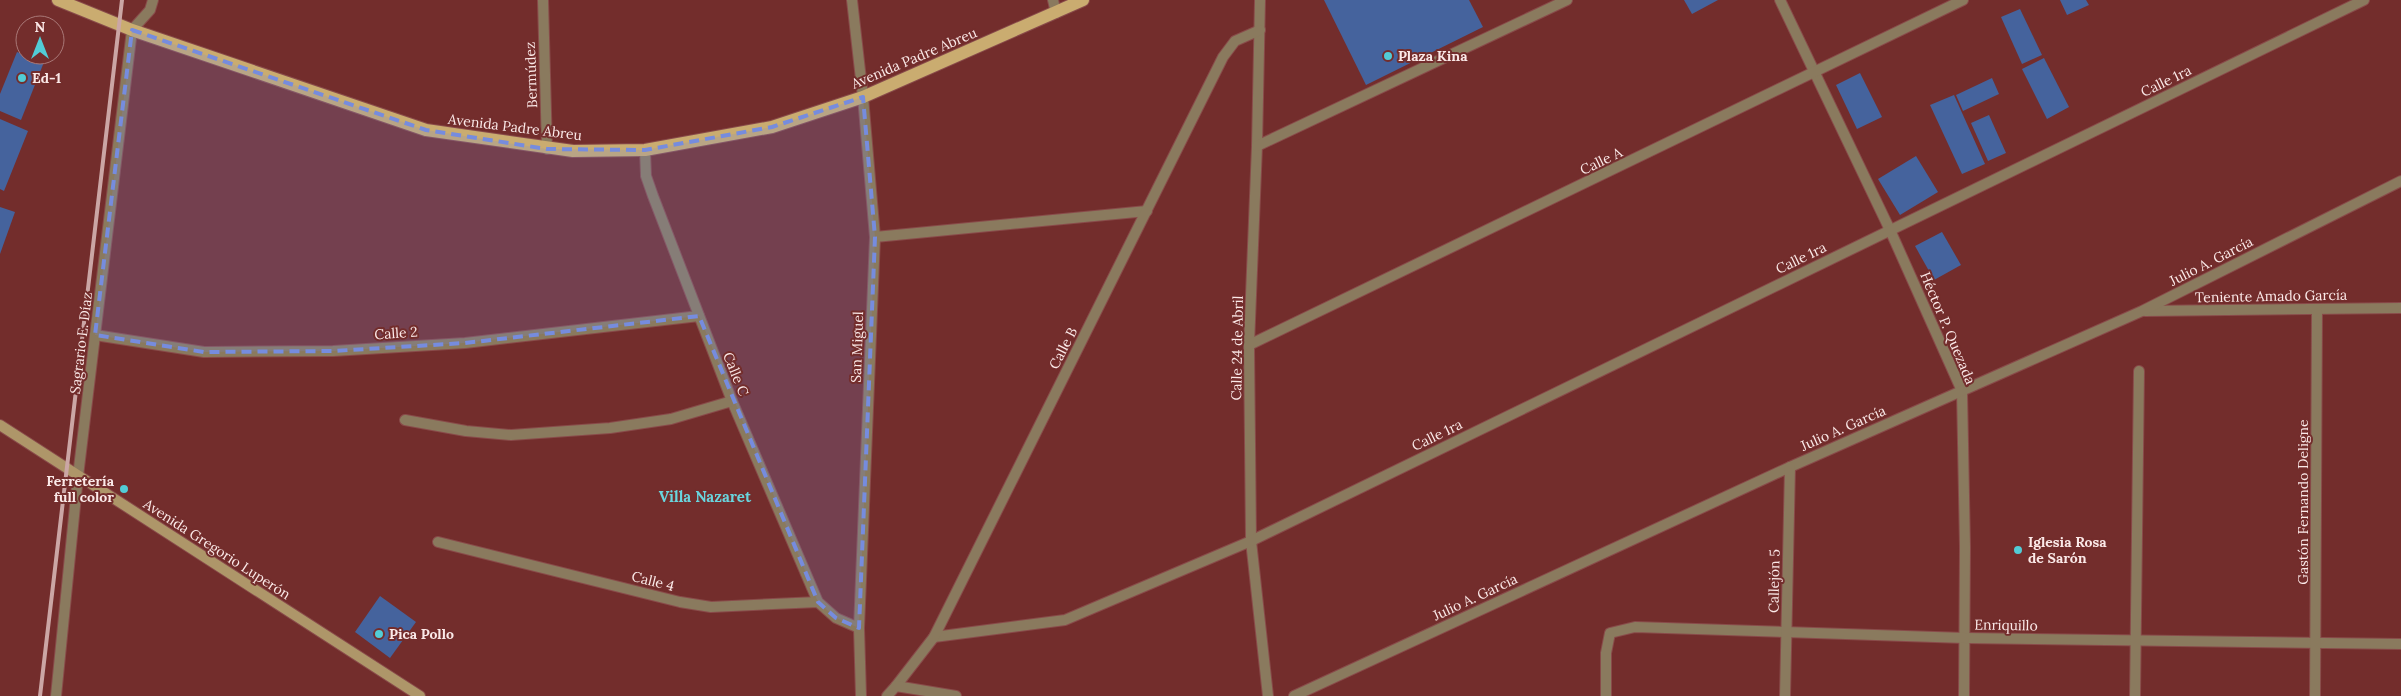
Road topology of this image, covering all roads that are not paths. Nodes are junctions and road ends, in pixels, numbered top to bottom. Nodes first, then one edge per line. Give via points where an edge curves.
1 (58, 0) edge
2 (153, 0) edge
3 (542, 0) edge
4 (852, 0) edge
5 (1083, 0) edge
6 (1260, 0) edge
7 (1567, 0) edge
8 (1780, 0) edge
9 (1963, 0) edge
10 (2364, 0) edge
11 (1054, 6) edge
12 (132, 30) junction
13 (1260, 30) junction
14 (1816, 73) junction
15 (863, 97) junction
16 (1257, 146) junction
17 (547, 149) junction
18 (645, 150) junction
19 (2401, 181) edge
20 (1147, 211) junction
21 (1890, 230) junction
22 (875, 237) junction
23 (2401, 308) edge
24 (2317, 309) junction
25 (2142, 311) junction
26 (699, 316) junction
27 (96, 335) junction
28 (1249, 345) junction
29 (2139, 371) dead end
30 (1962, 391) junction
31 (732, 401) junction
32 (405, 420) dead end
33 (0, 425) edge
34 (1790, 467) junction
35 (78, 476) junction
36 (1251, 541) junction
37 (438, 542) dead end
38 (818, 602) junction
39 (859, 628) junction
40 (1786, 632) junction
41 (934, 636) junction
42 (1965, 638) junction
43 (2137, 641) junction
44 (2316, 643) junction
45 (2401, 644) edge
46 (896, 686) junction
47 (58, 695) edge
48 (420, 696) edge
49 (861, 696) edge
50 (887, 696) edge
51 (956, 696) edge
52 (1268, 696) edge
53 (1294, 696) edge
54 (1606, 696) edge
55 (1785, 696) edge
56 (1964, 696) edge
57 (2135, 696) edge
58 (2315, 696) edge

1 - 12 main road, Avenida Padre Abreu
2 - 12 street via 150,10
3 - 17 street, Bermúdez
4 - 15 street, San Miguel
5 - 11 main road, Avenida Padre Abreu
6 - 13 street, Calle 24 de Abril
7 - 16 street
8 - 14 street, Héctor P. Quezada
9 - 14 street, Calle A
10 - 21 street, Calle 1ra
11 - 15 main road, Avenida Padre Abreu
12 - 17 main road, Avenida Padre Abreu via 426,130
12 - 27 street, Sagrario E. Díaz
13 - 16 street, Calle 24 de Abril
13 - 20 street, Calle B via 1235,41 1223,57
14 - 21 street, Héctor P. Quezada
14 - 28 street, Calle A
15 - 18 main road, Avenida Padre Abreu via 772,127
15 - 22 street, San Miguel
16 - 28 street, Calle 24 de Abril
17 - 18 main road, Avenida Padre Abreu
18 - 26 street, Calle C via 646,176
19 - 25 street, Julio A. García
20 - 22 street
20 - 41 street, Calle B
21 - 30 street, Héctor P. Quezada
21 - 36 street, Calle 1ra
22 - 39 street, San Miguel
23 - 24 street, Teniente Amado García
24 - 25 street, Teniente Amado García
24 - 44 street, Gastón Fernando Deligne
25 - 30 street, Julio A. García
26 - 27 street, Calle 2 via 465,343 333,351 204,352
26 - 31 street, Calle C
27 - 35 street, Sagrario E. Díaz
28 - 36 street, Calle 24 de Abril
29 - 43 street
30 - 34 street, Julio A. García
30 - 42 street, Héctor P. Quezada
31 - 32 street via 662,420 610,428 511,435
31 - 38 street, Calle C
33 - 35 main road, Avenida Gregorio Luperón
34 - 40 street, Callejón 5
34 - 53 street, Julio A. García
35 - 47 street, Sagrario E. Díaz
35 - 48 main road, Avenida Gregorio Luperón
36 - 41 street, Calle 1ra via 1065,620
36 - 52 street, Calle 24 de Abril
37 - 38 street, Calle 4 via 711,607
38 - 39 street via 836,618
39 - 49 street, San Miguel
40 - 42 street, Enriquillo
40 - 54 street, Enriquillo via 1635,627 1610,633 1606,653
40 - 55 street, Callejón 5
41 - 46 street, Calle B
42 - 43 street, Enriquillo
42 - 56 street, Héctor P. Quezada
43 - 44 street, Enriquillo
43 - 57 street
44 - 45 street, Enriquillo
44 - 58 street, Gastón Fernando Deligne
46 - 50 street
46 - 51 street

